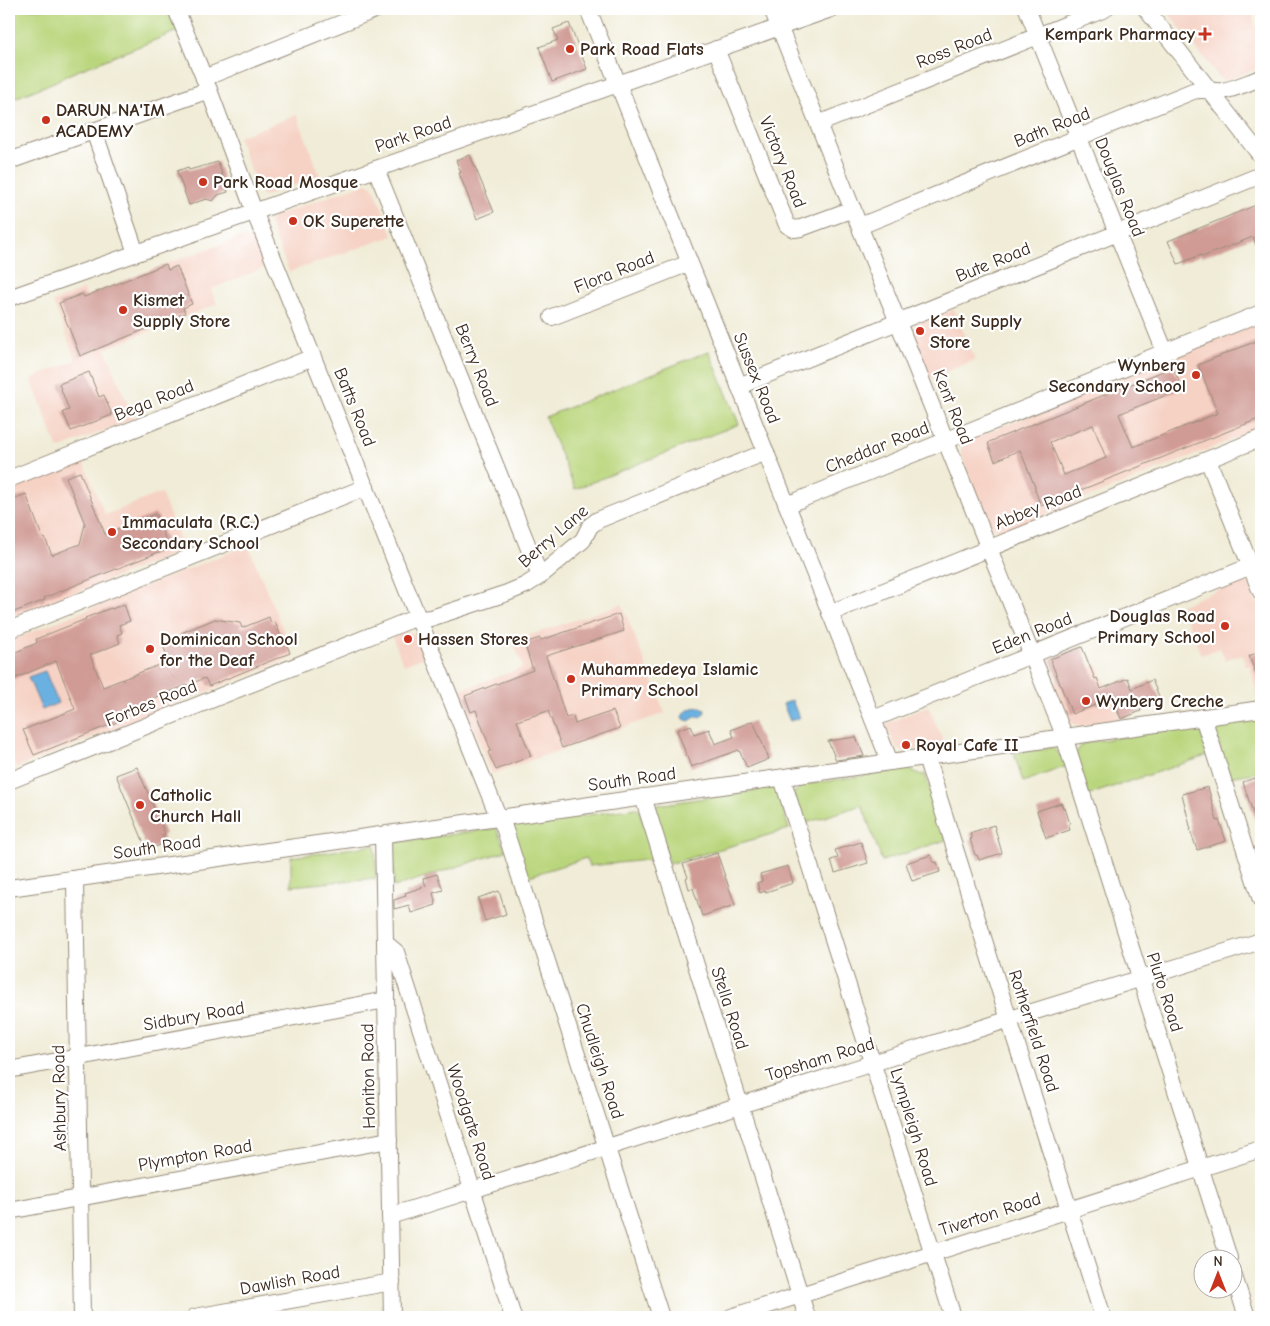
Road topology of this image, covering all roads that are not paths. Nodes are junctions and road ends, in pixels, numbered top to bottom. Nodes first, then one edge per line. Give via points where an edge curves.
1 (176, 9) edge
2 (377, 9) edge
3 (588, 9) edge
4 (772, 9) edge
5 (831, 9) edge
6 (1027, 9) edge
7 (1105, 9) edge
8 (1146, 9) edge
9 (779, 27) junction
10 (1038, 36) junction
11 (716, 49) junction
12 (1261, 78) edge
13 (206, 84) junction
14 (617, 84) junction
15 (1209, 90) junction
16 (818, 124) junction
17 (94, 131) junction
18 (1079, 138) junction
19 (1261, 156) edge
20 (9, 161) edge
21 (376, 169) junction
22 (1261, 175) edge
23 (852, 209) junction
24 (254, 211) junction
25 (860, 226) junction
26 (1117, 233) junction
27 (136, 253) junction
28 (689, 263) junction
29 (9, 298) edge
30 (1261, 313) edge
31 (552, 317) dead end
32 (898, 322) junction
33 (1165, 352) junction
34 (313, 357) junction
35 (739, 386) junction
36 (1261, 438) edge
37 (945, 441) junction
38 (766, 452) junction
39 (1208, 460) junction
40 (9, 480) edge
41 (366, 487) junction
42 (787, 505) junction
43 (989, 548) junction
44 (1256, 564) edge
45 (540, 576) junction
46 (1261, 592) edge
47 (830, 613) junction
48 (419, 620) junction
49 (9, 630) edge
50 (1032, 654) junction
51 (1261, 709) edge
52 (1203, 717) junction
53 (872, 719) junction
54 (1064, 737) junction
55 (926, 757) junction
56 (890, 762) junction
57 (782, 778) junction
58 (9, 781) edge
59 (643, 798) junction
60 (500, 818) junction
61 (383, 835) junction
62 (75, 879) junction
63 (9, 888) edge
64 (1261, 900) edge
65 (1261, 941) edge
66 (385, 943) junction
67 (1140, 979) junction
68 (386, 1000) junction
69 (1010, 1019) junction
70 (78, 1057) junction
71 (873, 1063) junction
72 (9, 1070) edge
73 (740, 1105) junction
74 (389, 1140) junction
75 (607, 1148) junction
76 (1261, 1149) edge
77 (1201, 1168) junction
78 (472, 1190) junction
79 (80, 1197) junction
80 (1070, 1210) junction
81 (9, 1211) edge
82 (390, 1216) junction
83 (1226, 1248) edge
84 (933, 1253) junction
85 (392, 1282) junction
86 (800, 1295) junction
87 (1241, 1298) edge
88 (82, 1317) edge
89 (196, 1317) edge
90 (392, 1317) edge
91 (513, 1317) edge
92 (661, 1317) edge
93 (731, 1317) edge
94 (807, 1317) edge
95 (953, 1317) edge
96 (1103, 1317) edge
97 (1247, 1317) edge

1 - 13 street, Batts Road
2 - 13 street
3 - 14 street, Sussex Road
4 - 9 street, Kent Road
5 - 9 street, Park Road
6 - 10 street, Douglas Road
7 - 10 street, Ross Road
8 - 15 street
9 - 11 street, Park Road
9 - 16 street, Kent Road
10 - 16 street, Ross Road
10 - 18 street, Douglas Road
11 - 14 street, Park Road
11 - 23 street, Victory Road via 787,225 801,228
12 - 15 street, Bath Road via 1225,90
13 - 17 street
13 - 24 street, Batts Road
14 - 21 street, Park Road
14 - 28 street, Sussex Road
15 - 18 street, Bath Road via 1193,91
15 - 19 street
16 - 23 street, Kent Road
17 - 20 street
17 - 27 street
18 - 25 street, Bath Road
18 - 26 street, Douglas Road
21 - 24 street, Park Road
21 - 45 street, Berry Road
22 - 26 street, Bute Road
23 - 25 street, Kent Road
24 - 27 street, Park Road
24 - 34 street, Batts Road
25 - 32 street, Kent Road
26 - 32 street, Bute Road
26 - 33 street, Douglas Road
27 - 29 street, Park Road
28 - 31 street, Flora Road
28 - 35 street, Sussex Road
30 - 33 street, Cheddar Road
32 - 35 street, Bute Road
32 - 37 street, Kent Road
33 - 37 street, Cheddar Road
34 - 40 street, Bega Road
34 - 41 street, Batts Road
35 - 38 street, Sussex Road
36 - 39 street, Abbey Road
37 - 42 street, Cheddar Road
37 - 43 street, Kent Road
38 - 42 street, Sussex Road
38 - 45 street, Berry Lane via 598,520 590,526 583,540
39 - 43 street, Abbey Road
39 - 44 street
41 - 48 street, Batts Road
41 - 49 street
42 - 47 street, Sussex Road
43 - 47 street, Abbey Road
43 - 50 street, Kent Road
44 - 46 street
44 - 50 street, Eden Road
45 - 48 street, Berry Lane via 507,593
47 - 53 street, Sussex Road
48 - 58 street, Forbes Road via 410,620
48 - 60 street, Batts Road
50 - 53 street, Eden Road
50 - 54 street, Kent Road
51 - 52 street, South Road
52 - 54 street, South Road
52 - 64 street
53 - 56 street, Sussex Road
54 - 55 street, South Road
54 - 67 street, Pluto Road
55 - 56 street, South Road
55 - 69 street, Rotherfield Road
56 - 57 street, South Road
57 - 59 street, South Road
57 - 71 street, Lympleigh Road
59 - 60 street, South Road
59 - 73 street, Stella Road
60 - 61 street, South Road
60 - 75 street, Chudleigh Road
61 - 62 street, South Road
61 - 66 street, Honiton Road
62 - 63 street, South Road
62 - 70 street, Ashbury Road
65 - 67 street, Topsham Road
66 - 68 street, Honiton Road
66 - 78 street, Woodgate Road via 396,952
67 - 69 street, Topsham Road
67 - 77 street, Pluto Road
68 - 70 street, Sidbury Road
68 - 74 street, Honiton Road
69 - 71 street, Topsham Road
69 - 80 street, Rotherfield Road
70 - 72 street, Sidbury Road
70 - 79 street, Ashbury Road
71 - 73 street, Topsham Road
71 - 84 street, Lympleigh Road
73 - 75 street, Topsham Road
73 - 86 street, Stella Road
74 - 79 street, Plympton Road
74 - 82 street, Honiton Road
75 - 78 street, Topsham Road
75 - 92 street, Chudleigh Road
76 - 77 street, Tiverton Road
77 - 80 street, Tiverton Road
77 - 83 street, Pluto Road
78 - 82 street, Topsham Road
78 - 91 street, Woodgate Road
79 - 81 street, Plympton Road
79 - 88 street, Ashbury Road
80 - 84 street, Tiverton Road
80 - 96 street, Rotherfield Road
82 - 85 street, Honiton Road
84 - 86 street, Tiverton Road
84 - 95 street, Lympleigh Road
85 - 89 street, Dawlish Road
85 - 90 street, Honiton Road
86 - 93 street, Tiverton Road
86 - 94 street, Stella Road
87 - 97 street

